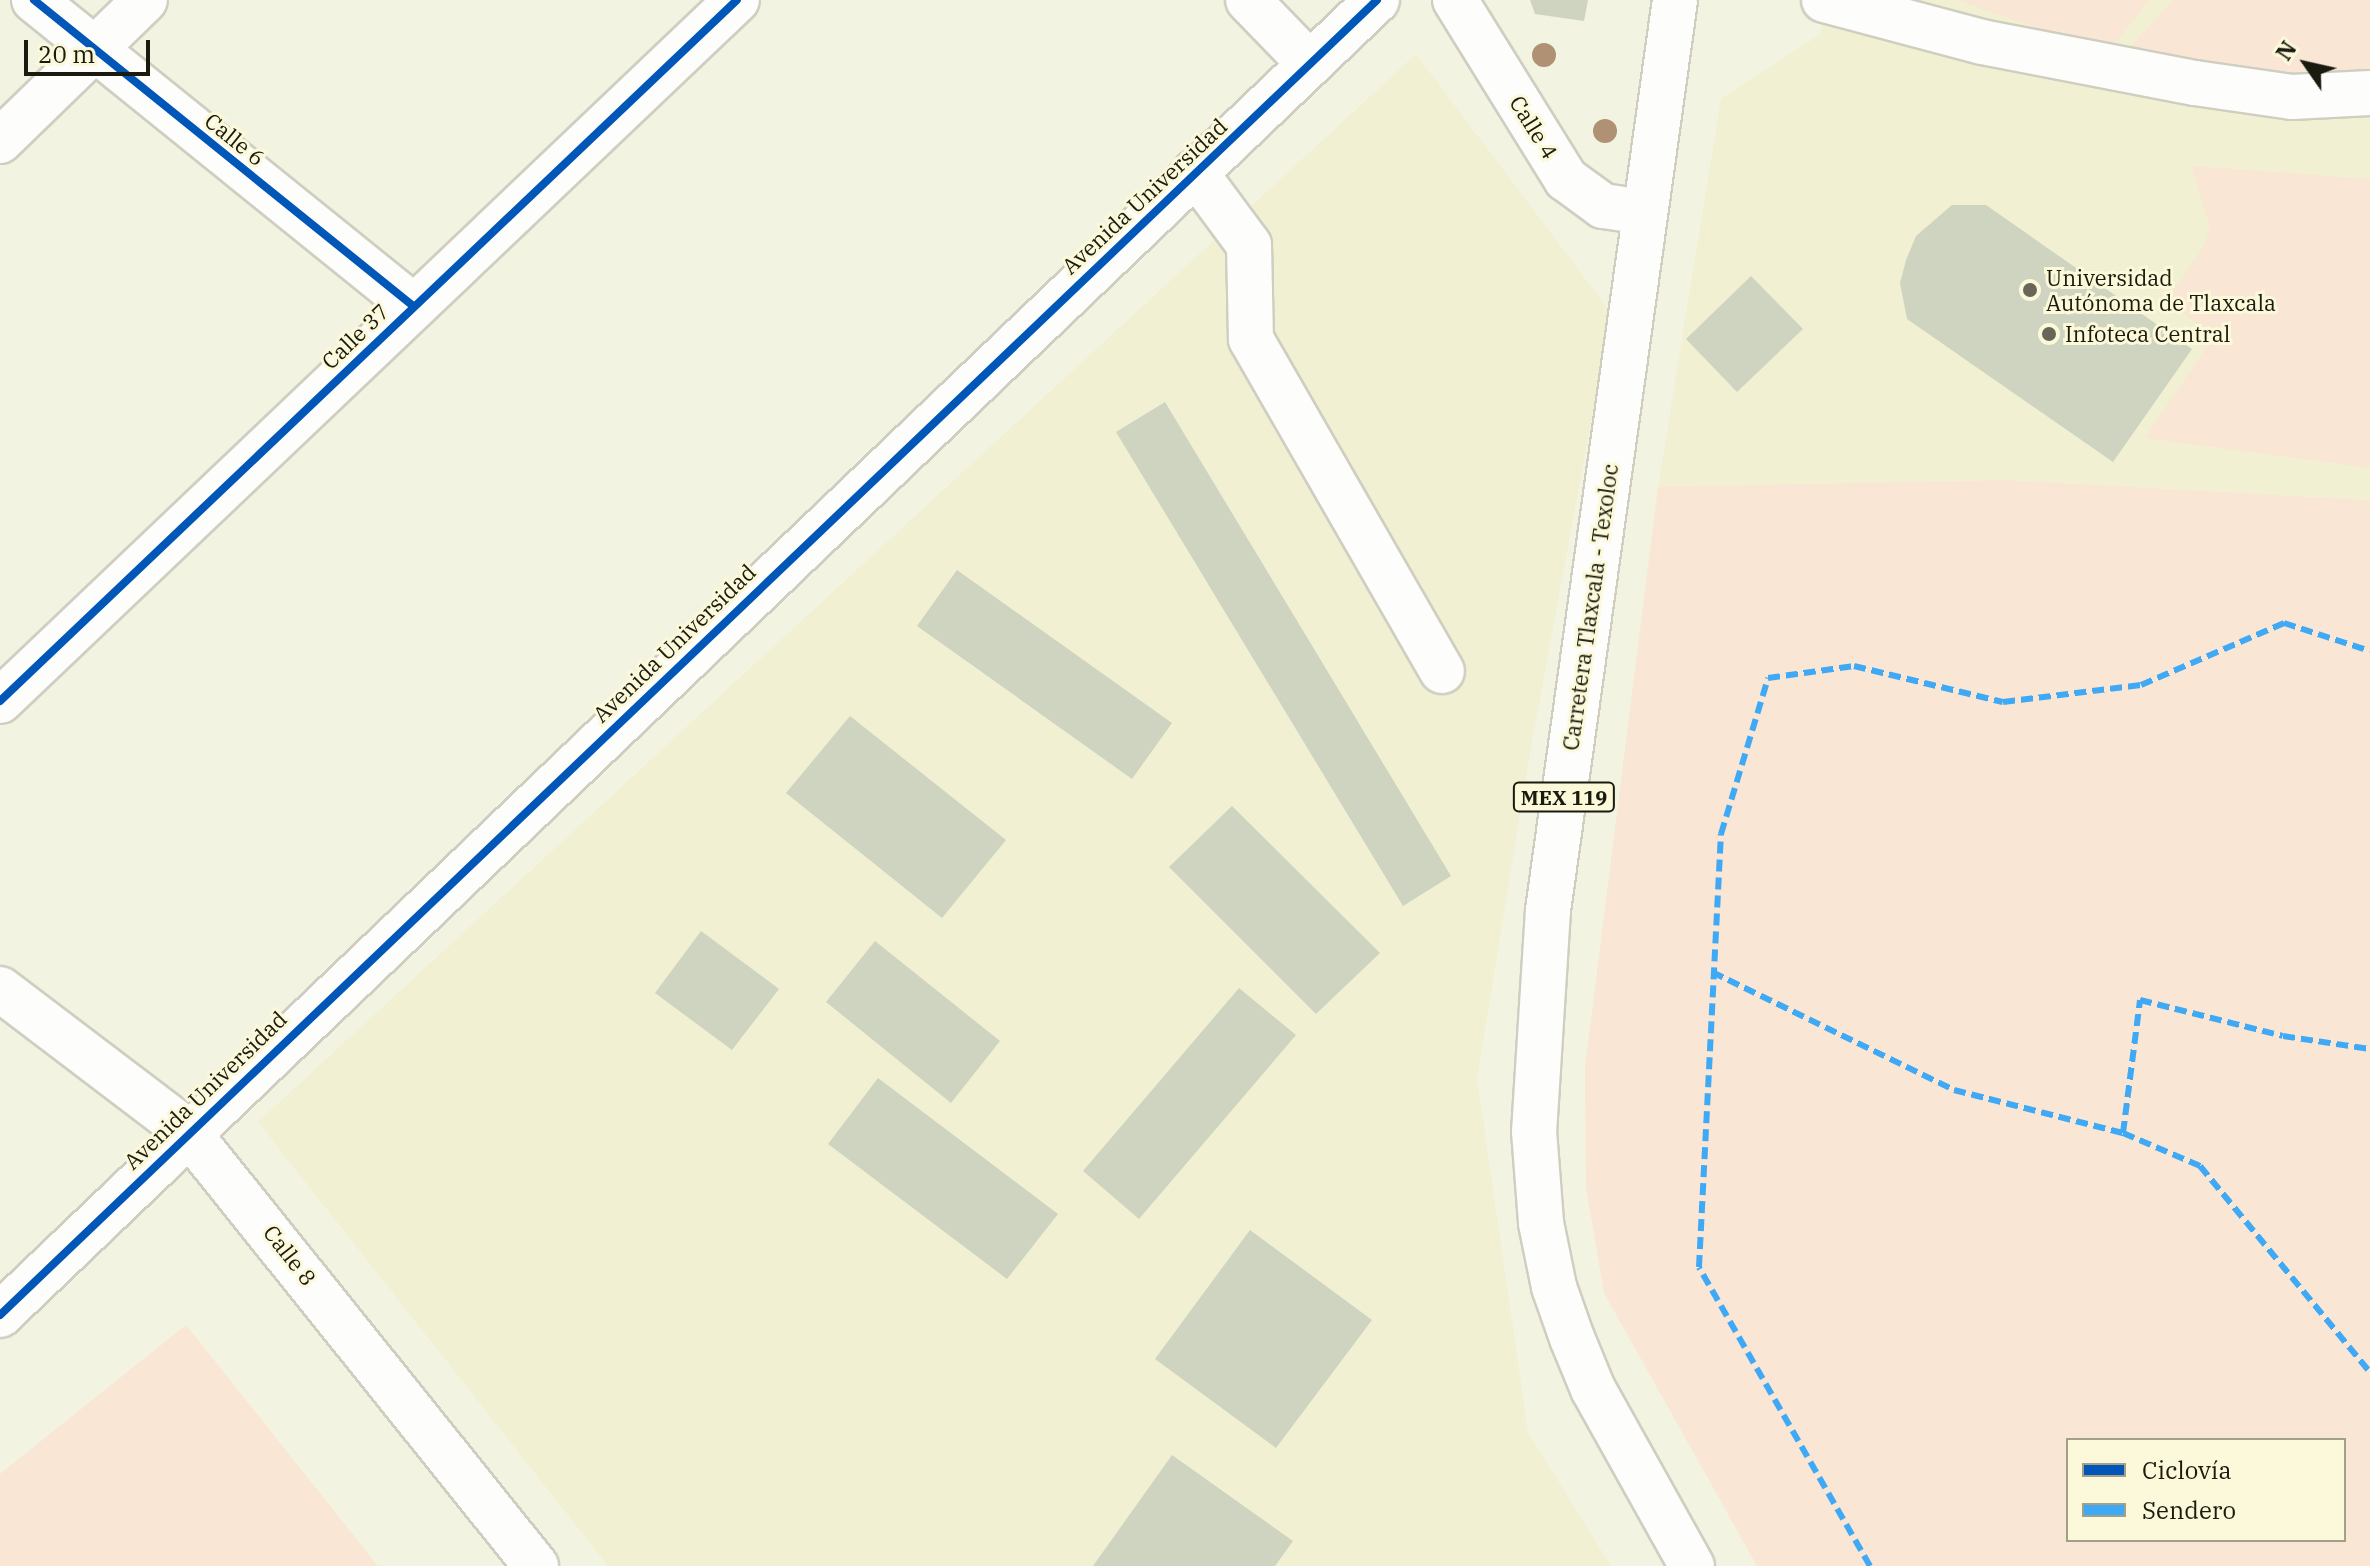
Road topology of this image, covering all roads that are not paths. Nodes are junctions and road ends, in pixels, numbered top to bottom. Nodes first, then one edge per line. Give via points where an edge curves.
1 (34, 0) edge
2 (145, 0) edge
3 (737, 0) edge
4 (1248, 0) edge
5 (1377, 0) edge
6 (1455, 0) edge
7 (1675, 0) edge
8 (1824, 0) edge
9 (94, 49) junction
10 (1310, 64) junction
11 (2370, 93) edge
12 (0, 141) edge
13 (1195, 172) junction
14 (1645, 212) junction
15 (413, 306) junction
16 (1442, 671) dead end
17 (0, 701) edge
18 (0, 989) edge
19 (187, 1131) junction
20 (0, 1315) edge
21 (536, 1566) edge
22 (1692, 1566) edge

1 - 9 street, Calle 6
2 - 9 street
3 - 15 street, Calle 37
4 - 10 street
5 - 10 street, Avenida Universidad
6 - 14 street, Calle 4 via 1566,179 1603,206
7 - 14 street, Carretera Tlaxcala - Texoloc / MEX 119
8 - 11 street via 1982,42 2195,83 2292,97
9 - 12 street
9 - 15 street, Calle 6
10 - 13 street, Avenida Universidad
13 - 16 street via 1249,245 1251,339
13 - 19 street, Avenida Universidad
14 - 22 street, Carretera Tlaxcala - Texoloc / MEX 119 via 1548,910 1534,1131 1541,1223 1554,1287 1572,1338 1593,1389
15 - 17 street, Calle 37
18 - 19 street, Calle 8
19 - 20 street, Avenida Universidad
19 - 21 street, Calle 8

